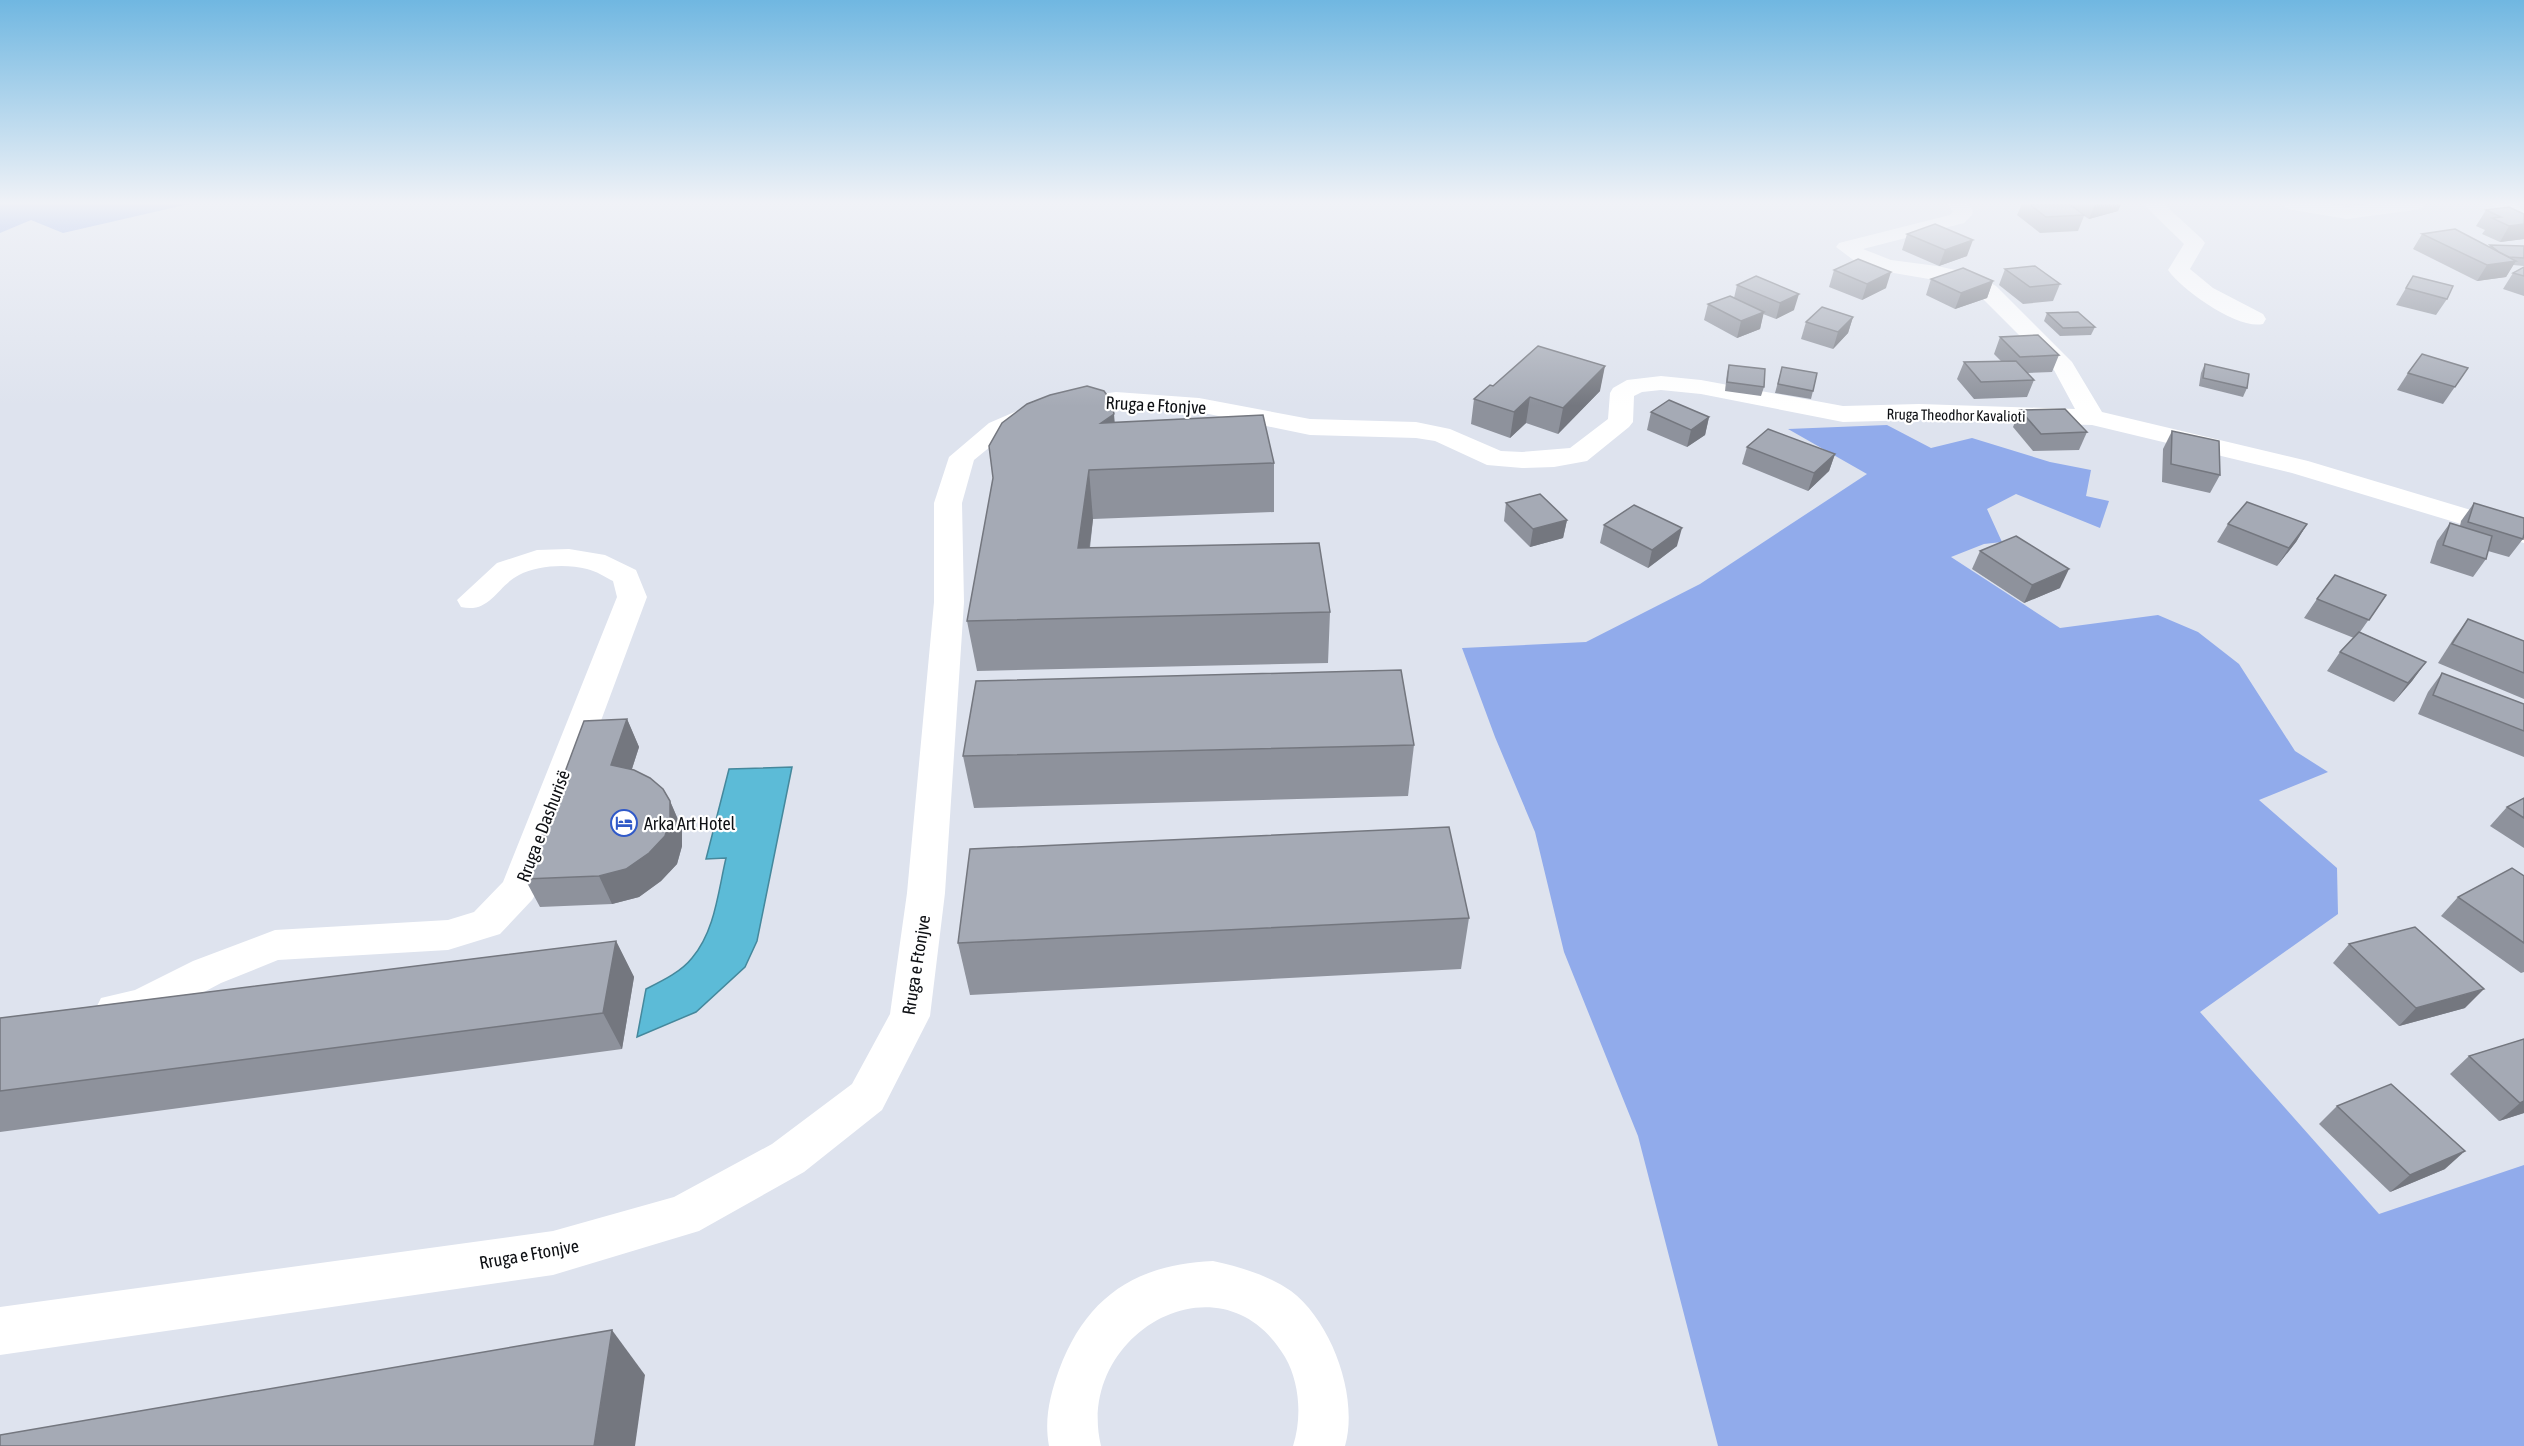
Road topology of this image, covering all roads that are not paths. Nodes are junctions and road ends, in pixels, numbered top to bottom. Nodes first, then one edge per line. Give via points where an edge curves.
1 (1933, 271) edge
2 (2180, 271) edge
3 (2255, 319) dead end
4 (2092, 417) junction
5 (1620, 422) joint
6 (2524, 536) edge
7 (472, 600) dead end
8 (82, 1014) edge
9 (0, 1331) edge
10 (1072, 1444) edge
11 (1319, 1446) edge

1 - 4 street via 1966,279 1988,291 2064,367
2 - 3 street via 2208,296
4 - 5 street, Rruga Theodhor Kavalioti via 1843,414 1661,382 1636,385 1622,393
4 - 6 street, Rruga Theodhor Kavalioti via 2299,467
5 - 9 street, Rruga e Ftonjve via 1578,455 1522,460 1496,459 1441,434 1310,427 1199,405 1116,399 1038,410 998,428 962,457 948,503 950,602 926,893 910,1016 867,1097 788,1158 682,1216 553,1252
7 - 8 street, Rruga e Dashurisë via 507,568 537,559 569,558 595,561 626,576 632,597 519,890 486,922 448,935 275,945 207,972 141,1006
10 - 11 street via 1074,1393 1090,1352 1116,1318 1151,1295 1191,1284 1230,1287 1265,1302 1294,1327 1314,1360 1323,1399

